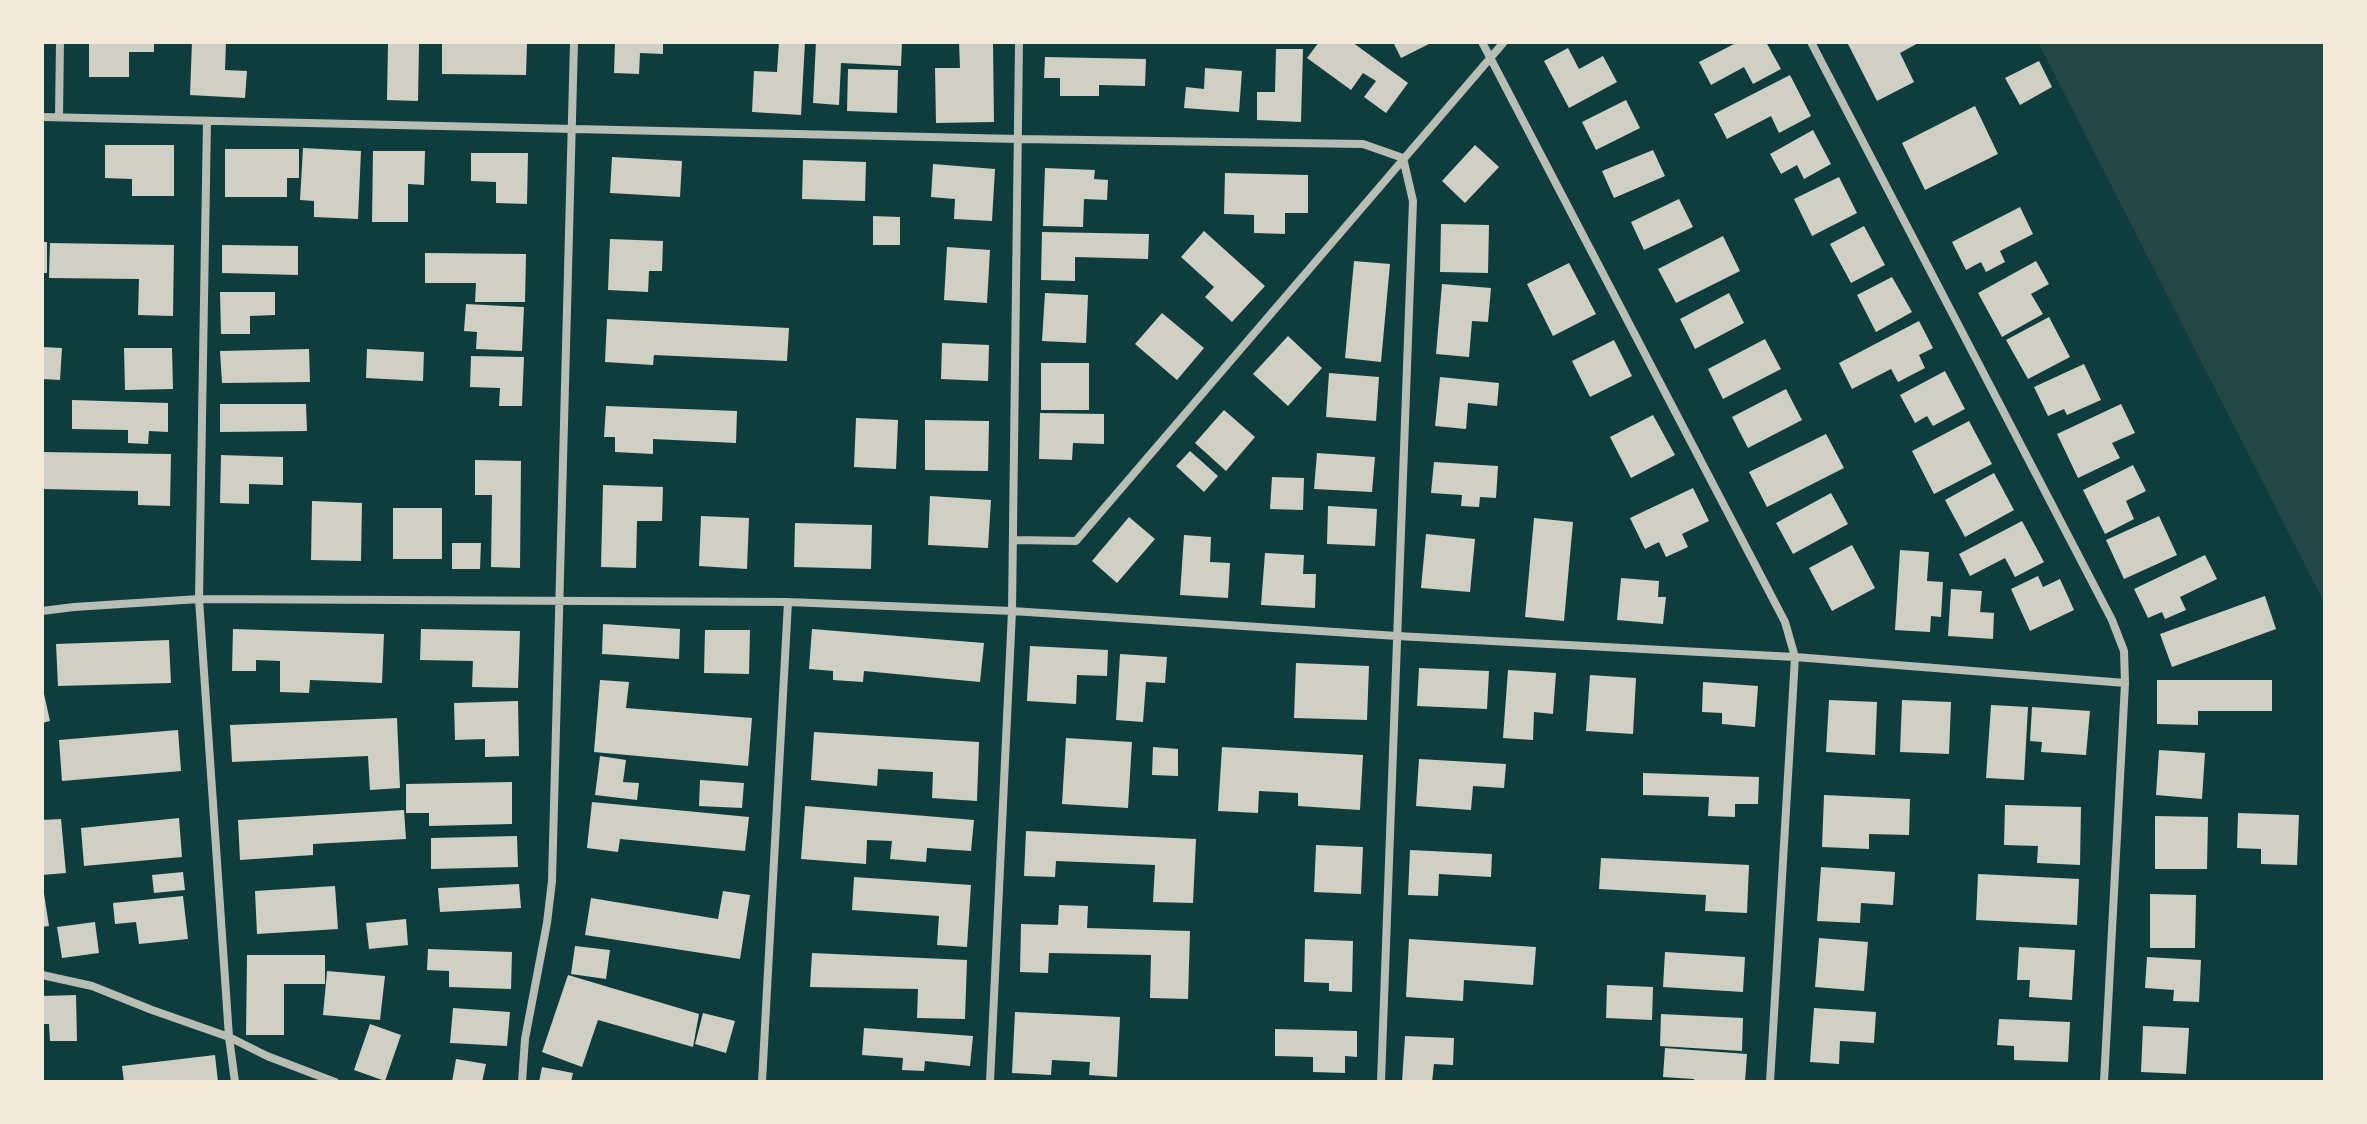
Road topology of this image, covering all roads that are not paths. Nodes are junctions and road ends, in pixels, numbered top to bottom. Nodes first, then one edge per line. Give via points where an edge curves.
1 (60, 42) edge
2 (574, 42) edge
3 (1019, 42) edge
4 (1482, 42) edge
5 (1504, 42) edge
6 (1811, 42) edge
7 (1491, 58) junction
8 (42, 117) edge
9 (59, 117) junction
10 (207, 121) junction
11 (572, 129) junction
12 (1018, 139) junction
13 (1403, 158) junction
14 (1014, 540) junction
15 (199, 599) junction
16 (559, 600) junction
17 (788, 602) junction
18 (42, 611) edge
19 (1012, 611) junction
20 (1397, 636) junction
21 (1795, 657) junction
22 (2125, 683) junction
23 (42, 975) edge
24 (229, 1037) junction
25 (235, 1082) edge
26 (335, 1082) edge
27 (522, 1082) edge
28 (762, 1082) edge
29 (990, 1082) edge
30 (1381, 1082) edge
31 (1770, 1082) edge
32 (2104, 1082) edge

1 - 9 street
2 - 11 street
3 - 12 street
4 - 7 street
5 - 7 street
6 - 22 street via 2112,620 2124,651
7 - 13 street
7 - 21 street via 1785,622
8 - 9 street
9 - 10 street
10 - 11 street
10 - 15 street
11 - 12 street
11 - 16 street
12 - 13 street via 1363,144
12 - 14 street
13 - 14 street via 1076,541
13 - 20 street via 1413,201
14 - 19 street
15 - 16 street
15 - 18 street
15 - 24 street
16 - 17 street
16 - 27 street via 552,881
17 - 19 street
17 - 28 street
19 - 20 street
19 - 29 street
20 - 21 street
20 - 30 street
21 - 22 street
21 - 31 street
22 - 32 street
23 - 24 street via 92,986
24 - 25 street
24 - 26 street

